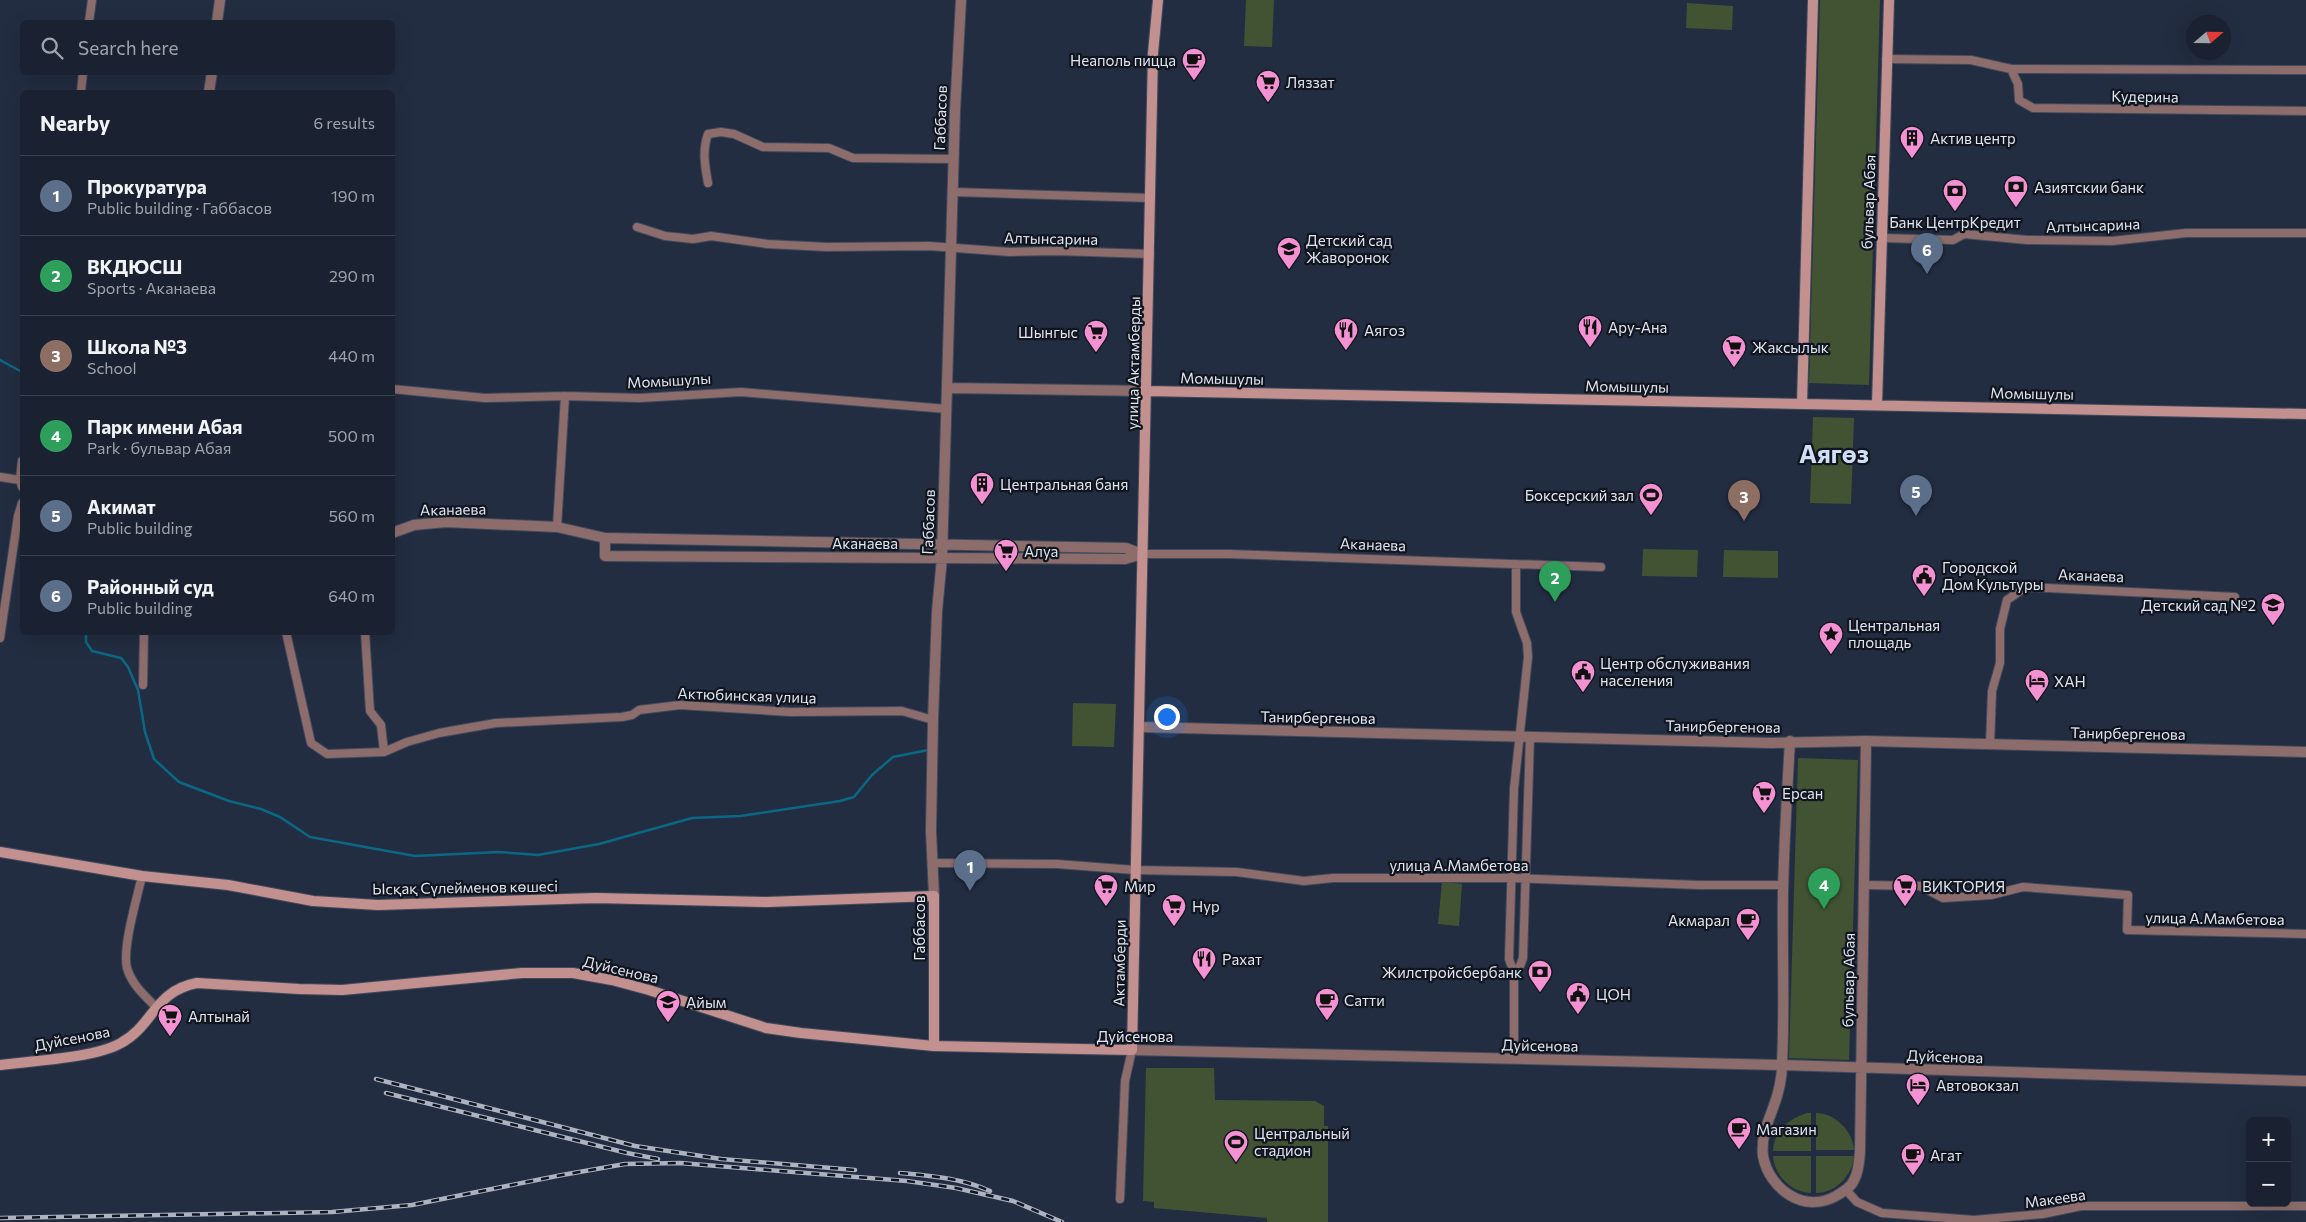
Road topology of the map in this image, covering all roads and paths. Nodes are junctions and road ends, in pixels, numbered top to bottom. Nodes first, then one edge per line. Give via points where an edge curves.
1 (92, 0) edge
2 (220, 0) edge
3 (961, 0) edge
4 (1813, 0) edge
5 (1889, 0) edge
6 (1154, 1) edge
7 (89, 20) edge
8 (217, 20) edge
9 (1886, 59) junction
10 (2011, 68) junction
11 (2306, 70) edge
12 (83, 75) edge
13 (212, 75) edge
14 (81, 90) edge
15 (209, 90) edge
16 (2306, 111) edge
17 (954, 159) junction
18 (708, 183) dead end
19 (953, 192) junction
20 (1151, 198) junction
21 (637, 228) dead end
22 (2306, 233) edge
23 (1882, 238) junction
24 (950, 248) junction
25 (1150, 254) junction
26 (947, 388) junction
27 (395, 389) edge
28 (1147, 391) junction
29 (564, 396) junction
30 (1802, 404) junction
31 (1877, 404) junction
32 (947, 409) junction
33 (2306, 414) edge
34 (0, 477) edge
35 (20, 484) edge
36 (20, 510) edge
37 (557, 527) junction
38 (395, 532) edge
39 (605, 538) junction
40 (942, 545) junction
41 (1142, 554) junction
42 (942, 558) junction
43 (1516, 564) junction
44 (1602, 568) dead end
45 (2235, 597) dead end
46 (144, 635) edge
47 (287, 635) edge
48 (365, 635) edge
49 (0, 638) edge
50 (143, 685) dead end
51 (934, 720) junction
52 (1140, 727) junction
53 (1524, 737) junction
54 (1790, 741) junction
55 (1866, 742) junction
56 (1990, 745) junction
57 (384, 752) junction
58 (2306, 752) edge
59 (0, 852) edge
60 (933, 863) junction
61 (1135, 870) junction
62 (142, 876) junction
63 (1510, 878) junction
64 (1525, 878) junction
65 (1783, 884) junction
66 (1864, 885) junction
67 (934, 896) junction
68 (2306, 934) edge
69 (1514, 973) junction
70 (157, 1008) junction
71 (934, 1046) junction
72 (1132, 1050) junction
73 (1514, 1059) junction
74 (0, 1065) edge
75 (1782, 1065) junction
76 (1862, 1069) junction
77 (2306, 1081) edge
78 (1846, 1190) junction
79 (1120, 1199) dead end
80 (2306, 1206) edge

1 - 7 street
2 - 8 street
3 - 17 street, Габбасов
4 - 30 main road
5 - 9 main road, бульвар Абая
6 - 20 main road, улица Актамберды
9 - 10 street, Кудерина via 1971,60
9 - 23 main road, бульвар Абая
10 - 11 street, Кудерина
10 - 16 street, Кудерина via 2018,84 2019,100 2033,108
12 - 14 street
13 - 15 street
17 - 18 street via 853,158 829,148 763,147 721,132 708,134 704,144
17 - 19 street, Габбасов
19 - 20 street
19 - 24 street, Габбасов
20 - 25 main road, улица Актамберды
21 - 24 street, Алтынсарина via 665,236 693,239 711,236 767,244
22 - 23 street, Алтынсарина via 2186,233 2112,241 2027,240 1964,234 1953,240
23 - 31 main road, бульвар Абая
24 - 25 street, Алтынсарина
24 - 26 street, Габбасов
25 - 28 main road, улица Актамберды
26 - 28 street, Момышулы
26 - 32 street, Габбасов
27 - 29 street, Момышулы via 485,398
28 - 30 main road, Момышулы
28 - 41 main road, улица Актамберды
29 - 32 street, Момышулы via 640,398 740,392
29 - 37 street
30 - 31 main road, Момышулы
31 - 33 main road, Момышулы
32 - 40 street, Габбасов
34 - 35 street
36 - 49 street
37 - 38 street, Аканаева via 446,522 414,524
37 - 39 street, Аканаева
39 - 40 street, Аканаева
39 - 42 street, Аканаева via 605,556
40 - 41 street, Аканаева via 1126,548
40 - 42 street, Габбасов
41 - 42 street, Аканаева via 1125,559
41 - 43 street, Аканаева
41 - 52 main road, улица Актамберды
42 - 51 street, Габбасов
43 - 44 street, Аканаева
43 - 53 street via 1516,612 1527,643 1528,657
45 - 56 street, Аканаева via 2026,587 2014,593 2008,600 2000,629 2000,663 1992,691
46 - 50 street
47 - 57 street via 311,743 327,754
48 - 57 street via 370,711 381,725
51 - 57 street, Актюбинская улица via 902,711 790,712 680,706 639,710 622,717 496,723 439,733
51 - 60 street, Габбасов
52 - 53 street, Танирбергенова
52 - 61 main road, Актамберди
53 - 54 street, Танирбергенова
53 - 63 street via 1514,789
53 - 64 street
54 - 55 street, Танирбергенова
54 - 65 street
55 - 56 street, Танирбергенова
55 - 66 street, бульвар Абая
56 - 58 street, Танирбергенова
59 - 62 main road, Ысқақ Сүлейменов көшесі
60 - 61 street, улица А.Мамбетова via 1057,864
60 - 67 street, Габбасов
61 - 63 street, улица А.Мамбетова via 1237,872 1304,881 1333,878
61 - 72 main road, Актамберди
62 - 67 main road, Ысқақ Сүлейменов көшесі via 228,885 313,901 378,906 596,898 767,902
62 - 70 street via 126,956 132,978
63 - 64 street, улица А.Мамбетова
63 - 69 street via 1509,960
64 - 65 street, улица А.Мамбетова via 1699,885
64 - 69 street via 1523,958
65 - 75 street
66 - 68 street, улица А.Мамбетова via 1920,886 1943,898 1991,895 2023,887 2128,895 2127,930
66 - 76 street, бульвар Абая
67 - 71 main road, Габбасов
69 - 73 street
70 - 71 main road, Дуйсенова via 176,989 197,983 342,990 506,974 564,973 612,980 649,990 766,1028
70 - 74 main road, Дуйсенова via 130,1037 101,1051
71 - 72 main road, Дуйсенова
72 - 73 street, Дуйсенова
72 - 79 street, Актамберди via 1125,1080
73 - 75 street, Дуйсенова
75 - 76 street, Дуйсенова
75 - 78 street via 1773,1107 1765,1126 1763,1153 1773,1181 1783,1193 1814,1202 1828,1200
76 - 77 street, Дуйсенова
76 - 78 street via 1859,1165 1855,1180
78 - 80 street, Макеева via 1857,1202 1882,1213 1974,1220 2044,1214 2081,1206

